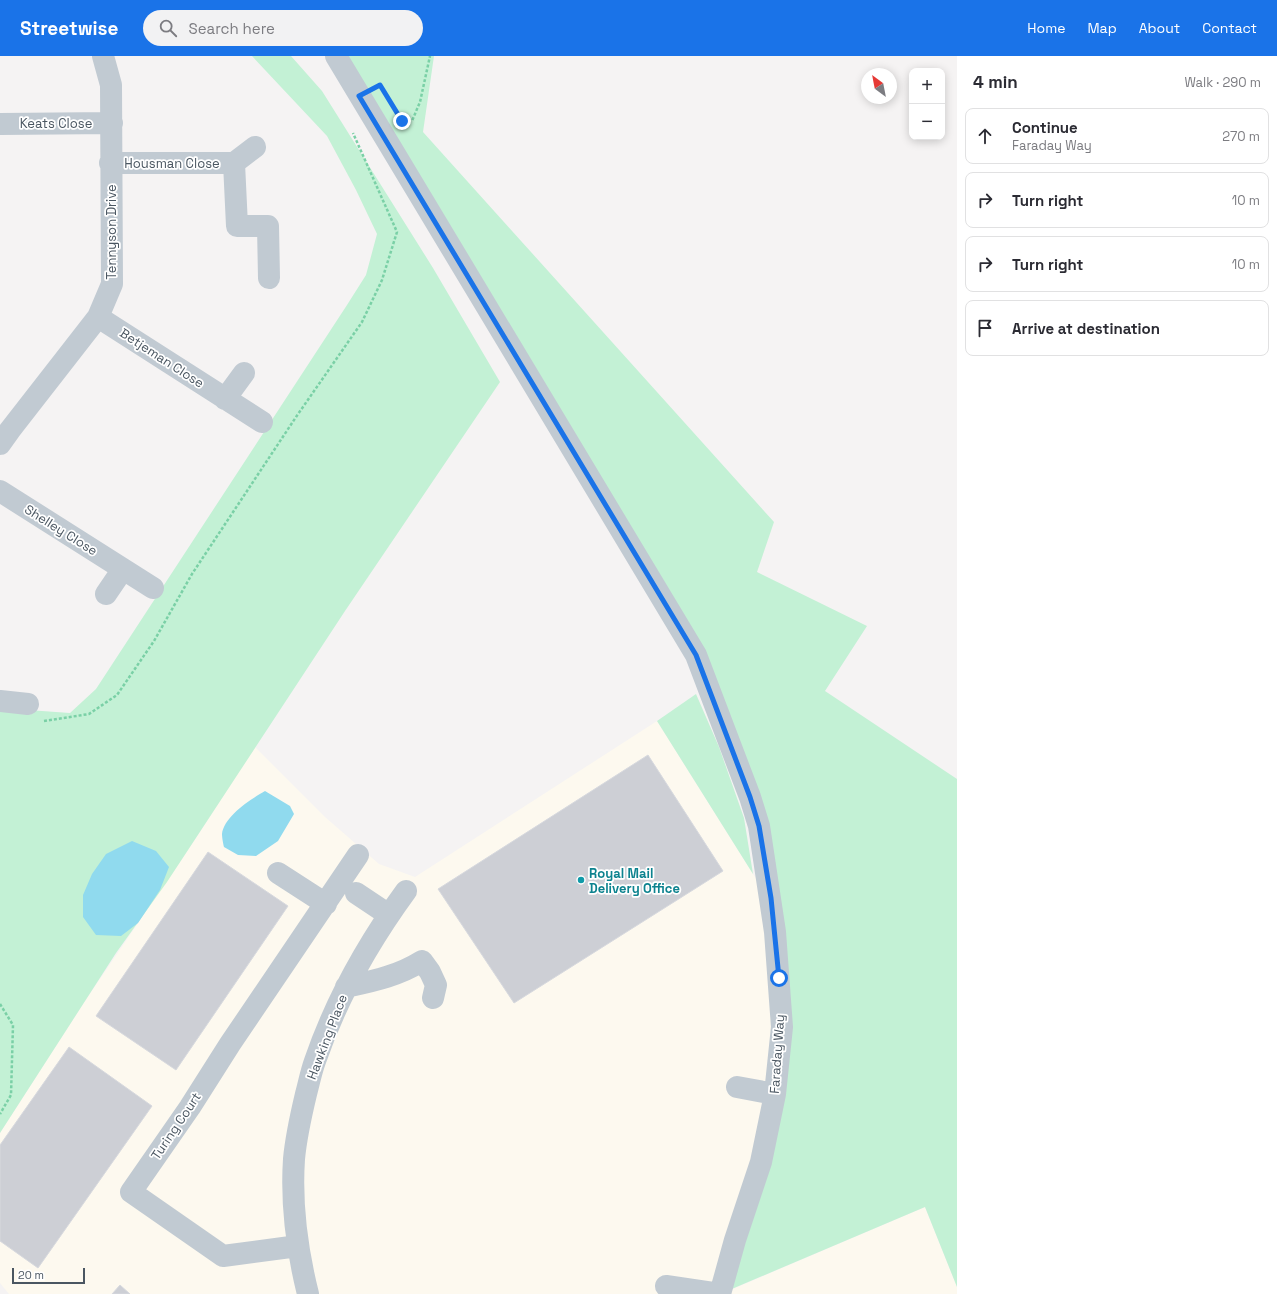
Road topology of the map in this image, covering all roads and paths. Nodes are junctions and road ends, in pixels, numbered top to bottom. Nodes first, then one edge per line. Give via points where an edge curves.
1 (103, 56) edge
2 (336, 56) edge
3 (430, 56) edge
4 (402, 121) dead end
5 (112, 123) junction
6 (0, 124) edge
7 (350, 127) dead end
8 (255, 147) dead end
9 (110, 163) junction
10 (234, 163) junction
11 (269, 278) dead end
12 (98, 317) junction
13 (244, 373) dead end
14 (225, 399) junction
15 (262, 422) dead end
16 (0, 444) edge
17 (0, 491) edge
18 (123, 569) junction
19 (153, 588) dead end
20 (106, 594) dead end
21 (0, 701) edge
22 (28, 704) dead end
23 (43, 721) dead end
24 (358, 855) dead end
25 (278, 873) dead end
26 (406, 891) dead end
27 (356, 893) dead end
28 (326, 904) junction
29 (389, 915) junction
30 (346, 987) junction
31 (433, 998) dead end
32 (0, 1004) edge
33 (737, 1087) dead end
34 (775, 1094) junction
35 (0, 1114) edge
36 (298, 1246) junction
37 (666, 1286) dead end
38 (308, 1294) edge
39 (720, 1294) edge

1 - 5 street, Tennyson Drive via 111,85
2 - 34 street, Faraday Way via 696,655 759,826 775,932 782,1027
3 - 4 path via 420,102 412,120
5 - 6 street, Keats Close
5 - 9 street, Tennyson Drive
7 - 23 path via 397,232 382,280 362,322 192,574 154,641 117,695 89,714
8 - 10 street, Housman Close
9 - 10 street, Housman Close
9 - 12 street, Tennyson Drive via 112,284
10 - 11 street, Housman Close via 237,226 268,226
12 - 14 street, Betjeman Close
12 - 16 street, Tennyson Drive
13 - 14 street
14 - 15 street, Betjeman Close
17 - 18 street, Shelley Close
18 - 19 street, Shelley Close
18 - 20 street
21 - 22 street
24 - 28 street, Turing Court
25 - 28 street
26 - 29 street, Hawking Place
27 - 29 street
28 - 36 street, Turing Court via 131,1192 223,1256
29 - 30 street, Hawking Place
30 - 31 street via 385,978 422,961 436,985
30 - 36 street, Hawking Place via 314,1062 300,1118 294,1159 294,1206
32 - 35 path via 13,1025 11,1095
33 - 34 street
34 - 39 street, Faraday Way via 761,1162
36 - 38 street, Hawking Place
37 - 39 street

